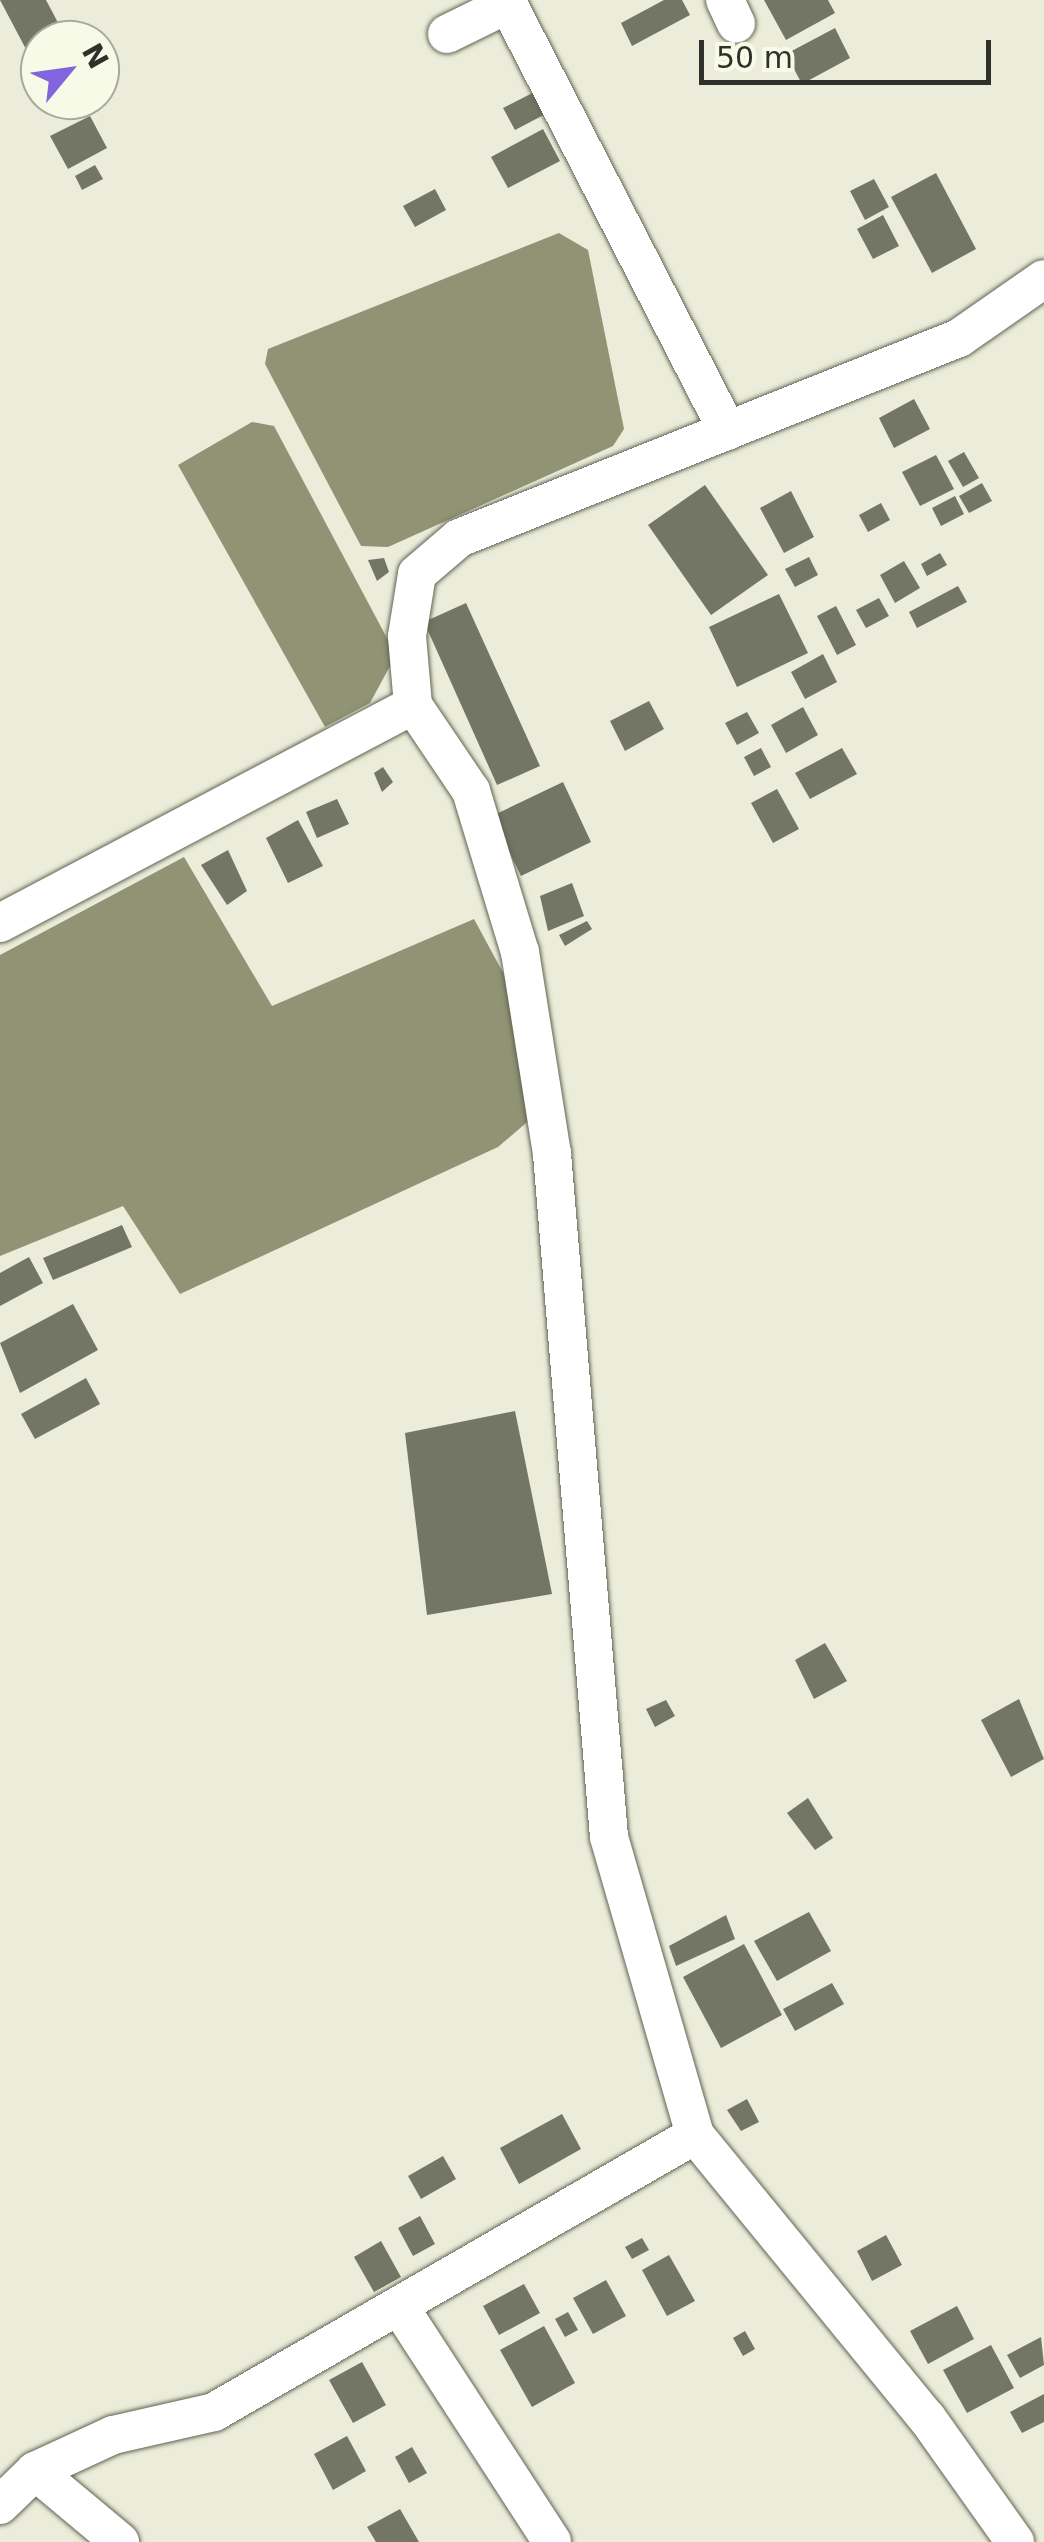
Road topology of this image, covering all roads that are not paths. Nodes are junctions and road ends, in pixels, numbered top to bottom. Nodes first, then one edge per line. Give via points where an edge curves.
1 (448, 34) dead end
2 (1044, 280) edge
3 (728, 431) junction
4 (413, 706) junction
5 (0, 924) edge
6 (695, 2135) junction
7 (398, 2306) junction
8 (35, 2471) junction
9 (0, 2505) edge
10 (120, 2542) edge
11 (552, 2542) edge
12 (1014, 2542) edge

1 - 3 street via 508,4
2 - 3 street via 959,338
3 - 4 street via 459,538 417,574 407,636
4 - 5 street
4 - 6 street via 471,791 520,952 552,1154 609,1837
6 - 7 street
6 - 12 street via 927,2418
7 - 8 street via 214,2412 114,2435
7 - 11 street
8 - 9 street
8 - 10 street

